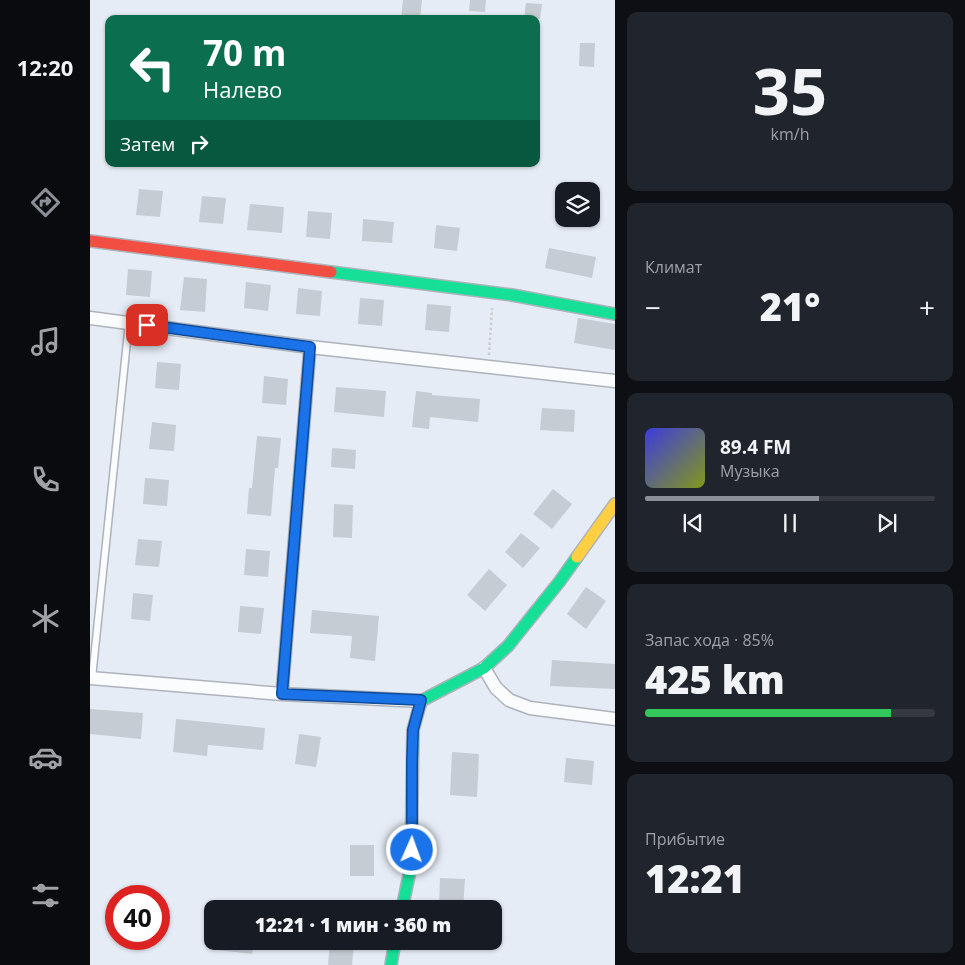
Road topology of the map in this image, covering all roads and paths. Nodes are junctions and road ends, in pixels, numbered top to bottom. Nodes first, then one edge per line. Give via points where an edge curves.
1 (90, 241) edge
2 (493, 293) junction
3 (615, 314) edge
4 (90, 318) edge
5 (128, 322) junction
6 (310, 347) junction
7 (488, 366) junction
8 (615, 381) edge
9 (615, 504) edge
10 (484, 668) junction
11 (91, 678) edge
12 (282, 694) junction
13 (421, 700) junction
14 (615, 719) edge
15 (404, 900) edge
16 (394, 950) edge
17 (391, 965) edge

1 - 2 street
2 - 3 street
2 - 7 path
4 - 5 street
5 - 6 street
5 - 11 lane
6 - 7 street
6 - 12 street
7 - 8 street
9 - 10 street via 560,581 508,646
10 - 13 street
10 - 14 street via 496,688 510,700 530,708
11 - 12 street
12 - 13 street
13 - 15 street via 413,730 411,866
16 - 17 street

